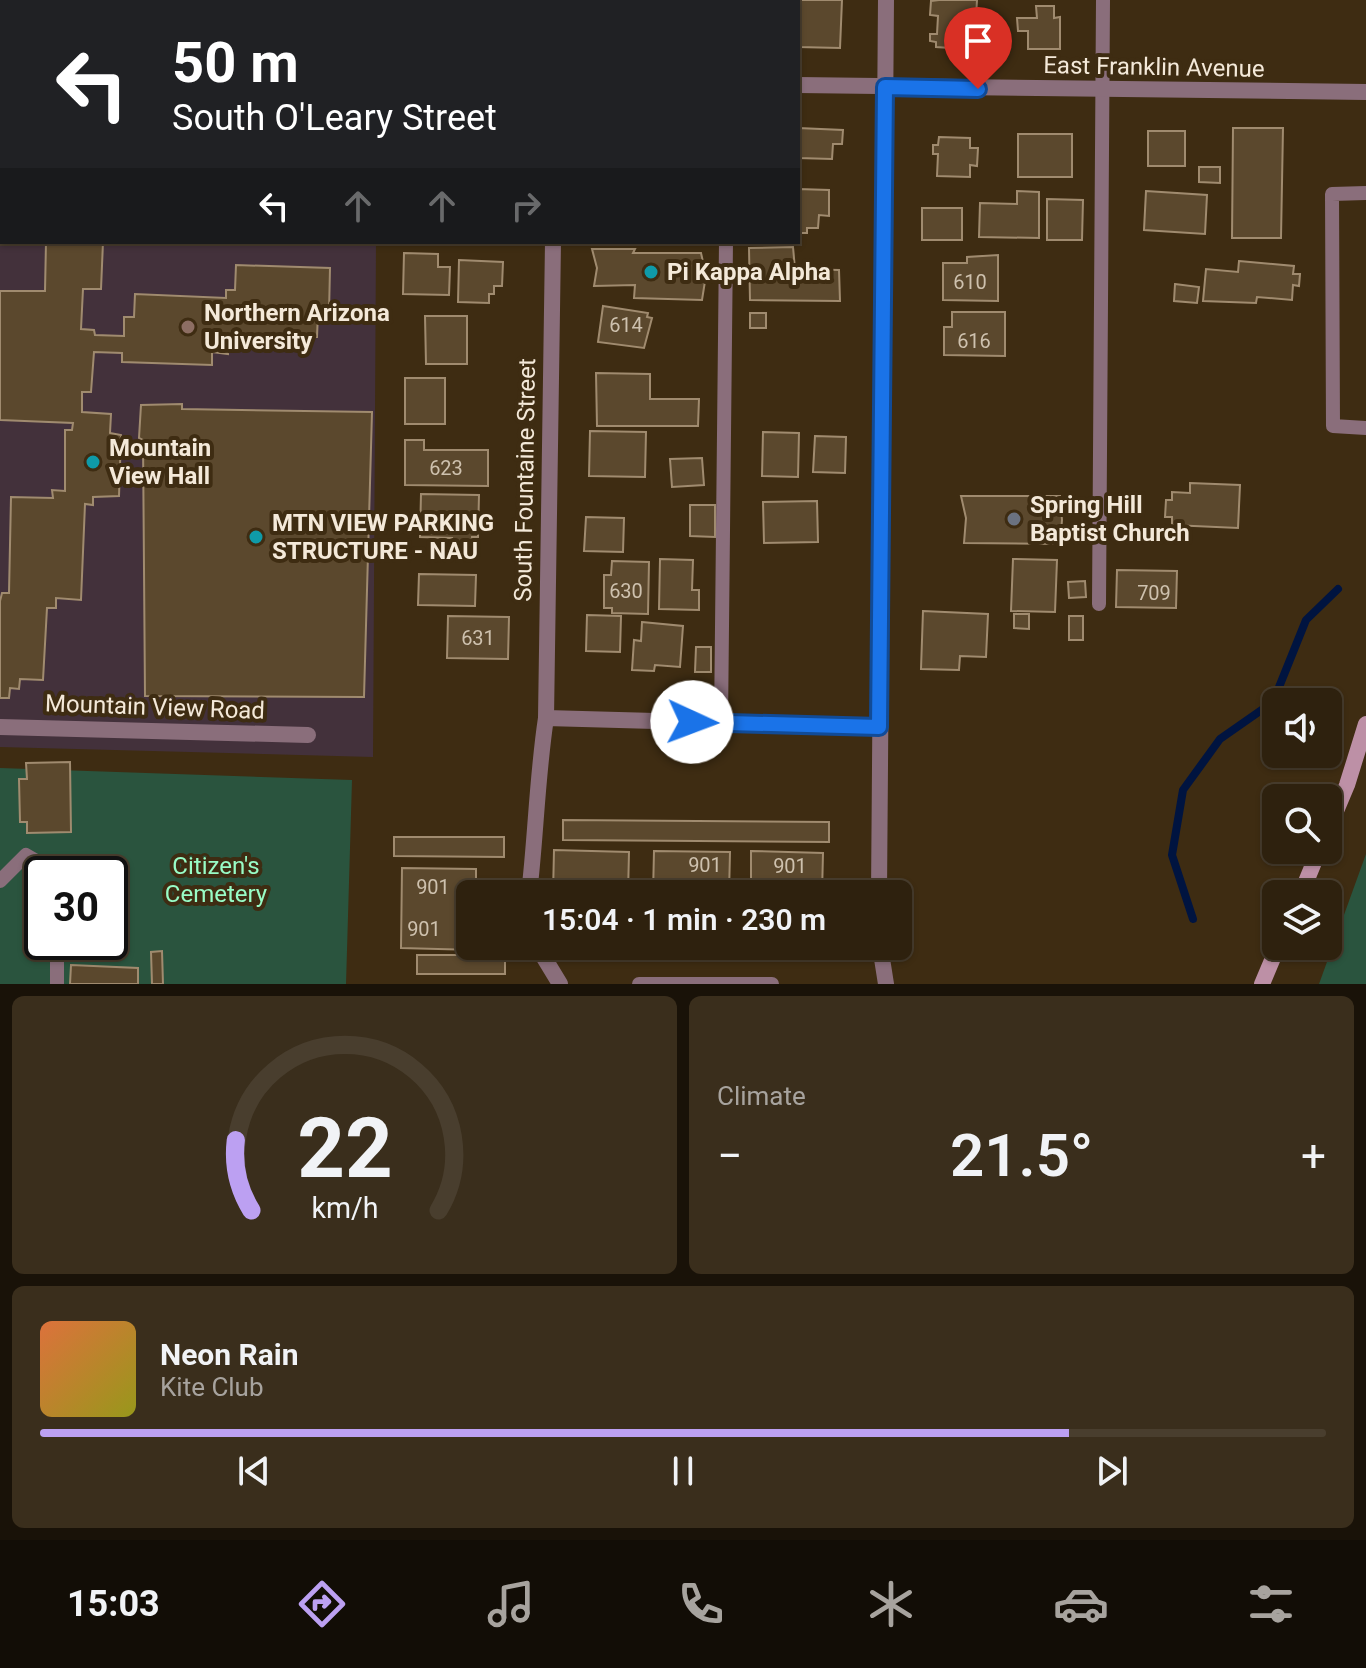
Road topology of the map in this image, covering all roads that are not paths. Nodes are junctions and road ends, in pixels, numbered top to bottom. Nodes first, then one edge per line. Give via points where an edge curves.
1 (886, 0) edge
2 (1103, 0) edge
3 (800, 85) edge
4 (885, 87) junction
5 (1103, 91) junction
6 (1366, 92) edge
7 (1366, 193) edge
8 (553, 244) edge
9 (726, 244) edge
10 (1366, 428) edge
11 (1099, 604) dead end
12 (546, 718) junction
13 (721, 723) junction
14 (1366, 724) edge
15 (0, 727) edge
16 (879, 727) junction
17 (308, 735) dead end
18 (1342, 797) edge
19 (24, 857) edge
20 (530, 880) edge
21 (879, 880) edge
22 (0, 881) edge
23 (57, 960) edge
24 (545, 960) edge
25 (882, 960) edge
26 (1272, 960) edge
27 (57, 984) edge
28 (560, 984) edge
29 (639, 984) edge
30 (772, 984) edge
31 (886, 984) edge
32 (1262, 984) edge

1 - 4 street
2 - 5 lane
3 - 4 street, East Franklin Avenue
4 - 5 street, East Franklin Avenue
4 - 16 street
5 - 6 street, East Franklin Avenue
5 - 11 lane
7 - 10 lane via 1332,194 1333,426
8 - 12 street, South Fountaine Street
9 - 13 lane
12 - 13 street
12 - 20 street, South Fountaine Street
13 - 16 street
14 - 18 main road
15 - 17 street, Mountain View Road
16 - 21 street
19 - 22 lane
23 - 27 lane
24 - 28 street
25 - 31 street
26 - 32 main road
29 - 30 lane

